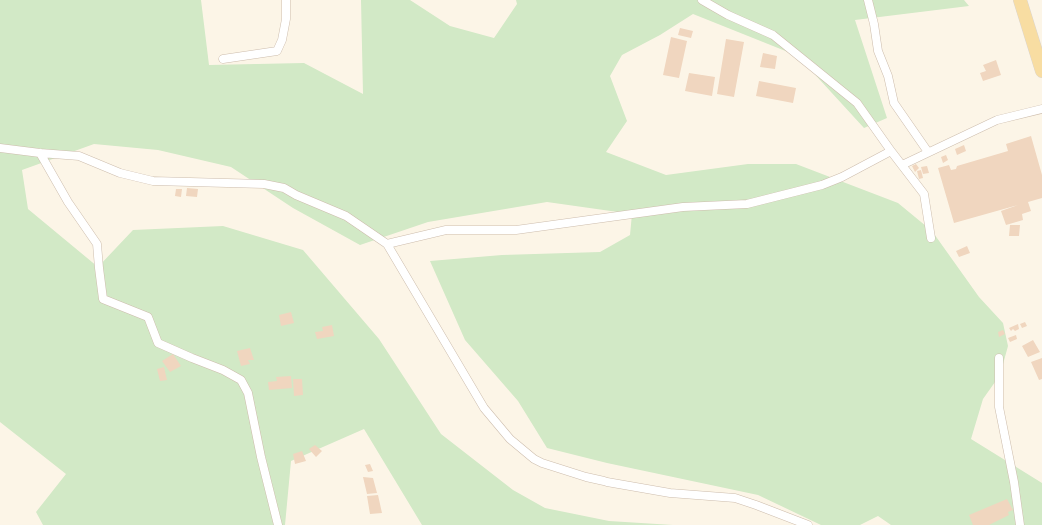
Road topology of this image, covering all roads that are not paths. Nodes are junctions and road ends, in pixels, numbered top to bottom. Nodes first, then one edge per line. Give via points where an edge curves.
1 (286, 0) edge
2 (702, 0) edge
3 (868, 0) edge
4 (1020, 0) edge
5 (223, 59) dead end
6 (1042, 71) edge
7 (1042, 109) edge
8 (0, 148) edge
9 (891, 150) junction
10 (928, 152) junction
11 (40, 153) junction
12 (902, 165) junction
13 (931, 238) dead end
14 (388, 244) junction
15 (999, 358) dead end
16 (278, 525) edge
17 (808, 525) edge
18 (1020, 525) edge

1 - 5 street via 286,19 277,51
2 - 9 street via 773,35 856,103
3 - 10 street via 878,51 888,76 894,104
4 - 6 main road
7 - 10 street via 997,120
8 - 11 street
9 - 12 street
9 - 14 street via 822,186 747,204 683,207 516,230 446,230
10 - 12 street
11 - 14 street via 78,156 120,173 154,181 264,184 284,188 346,216
11 - 16 street via 68,202 97,244 103,300 148,317 158,342 241,380 248,393
12 - 13 street via 924,194
14 - 17 street via 484,408 510,439 534,459 607,482 670,493 735,498
15 - 18 street via 999,407

